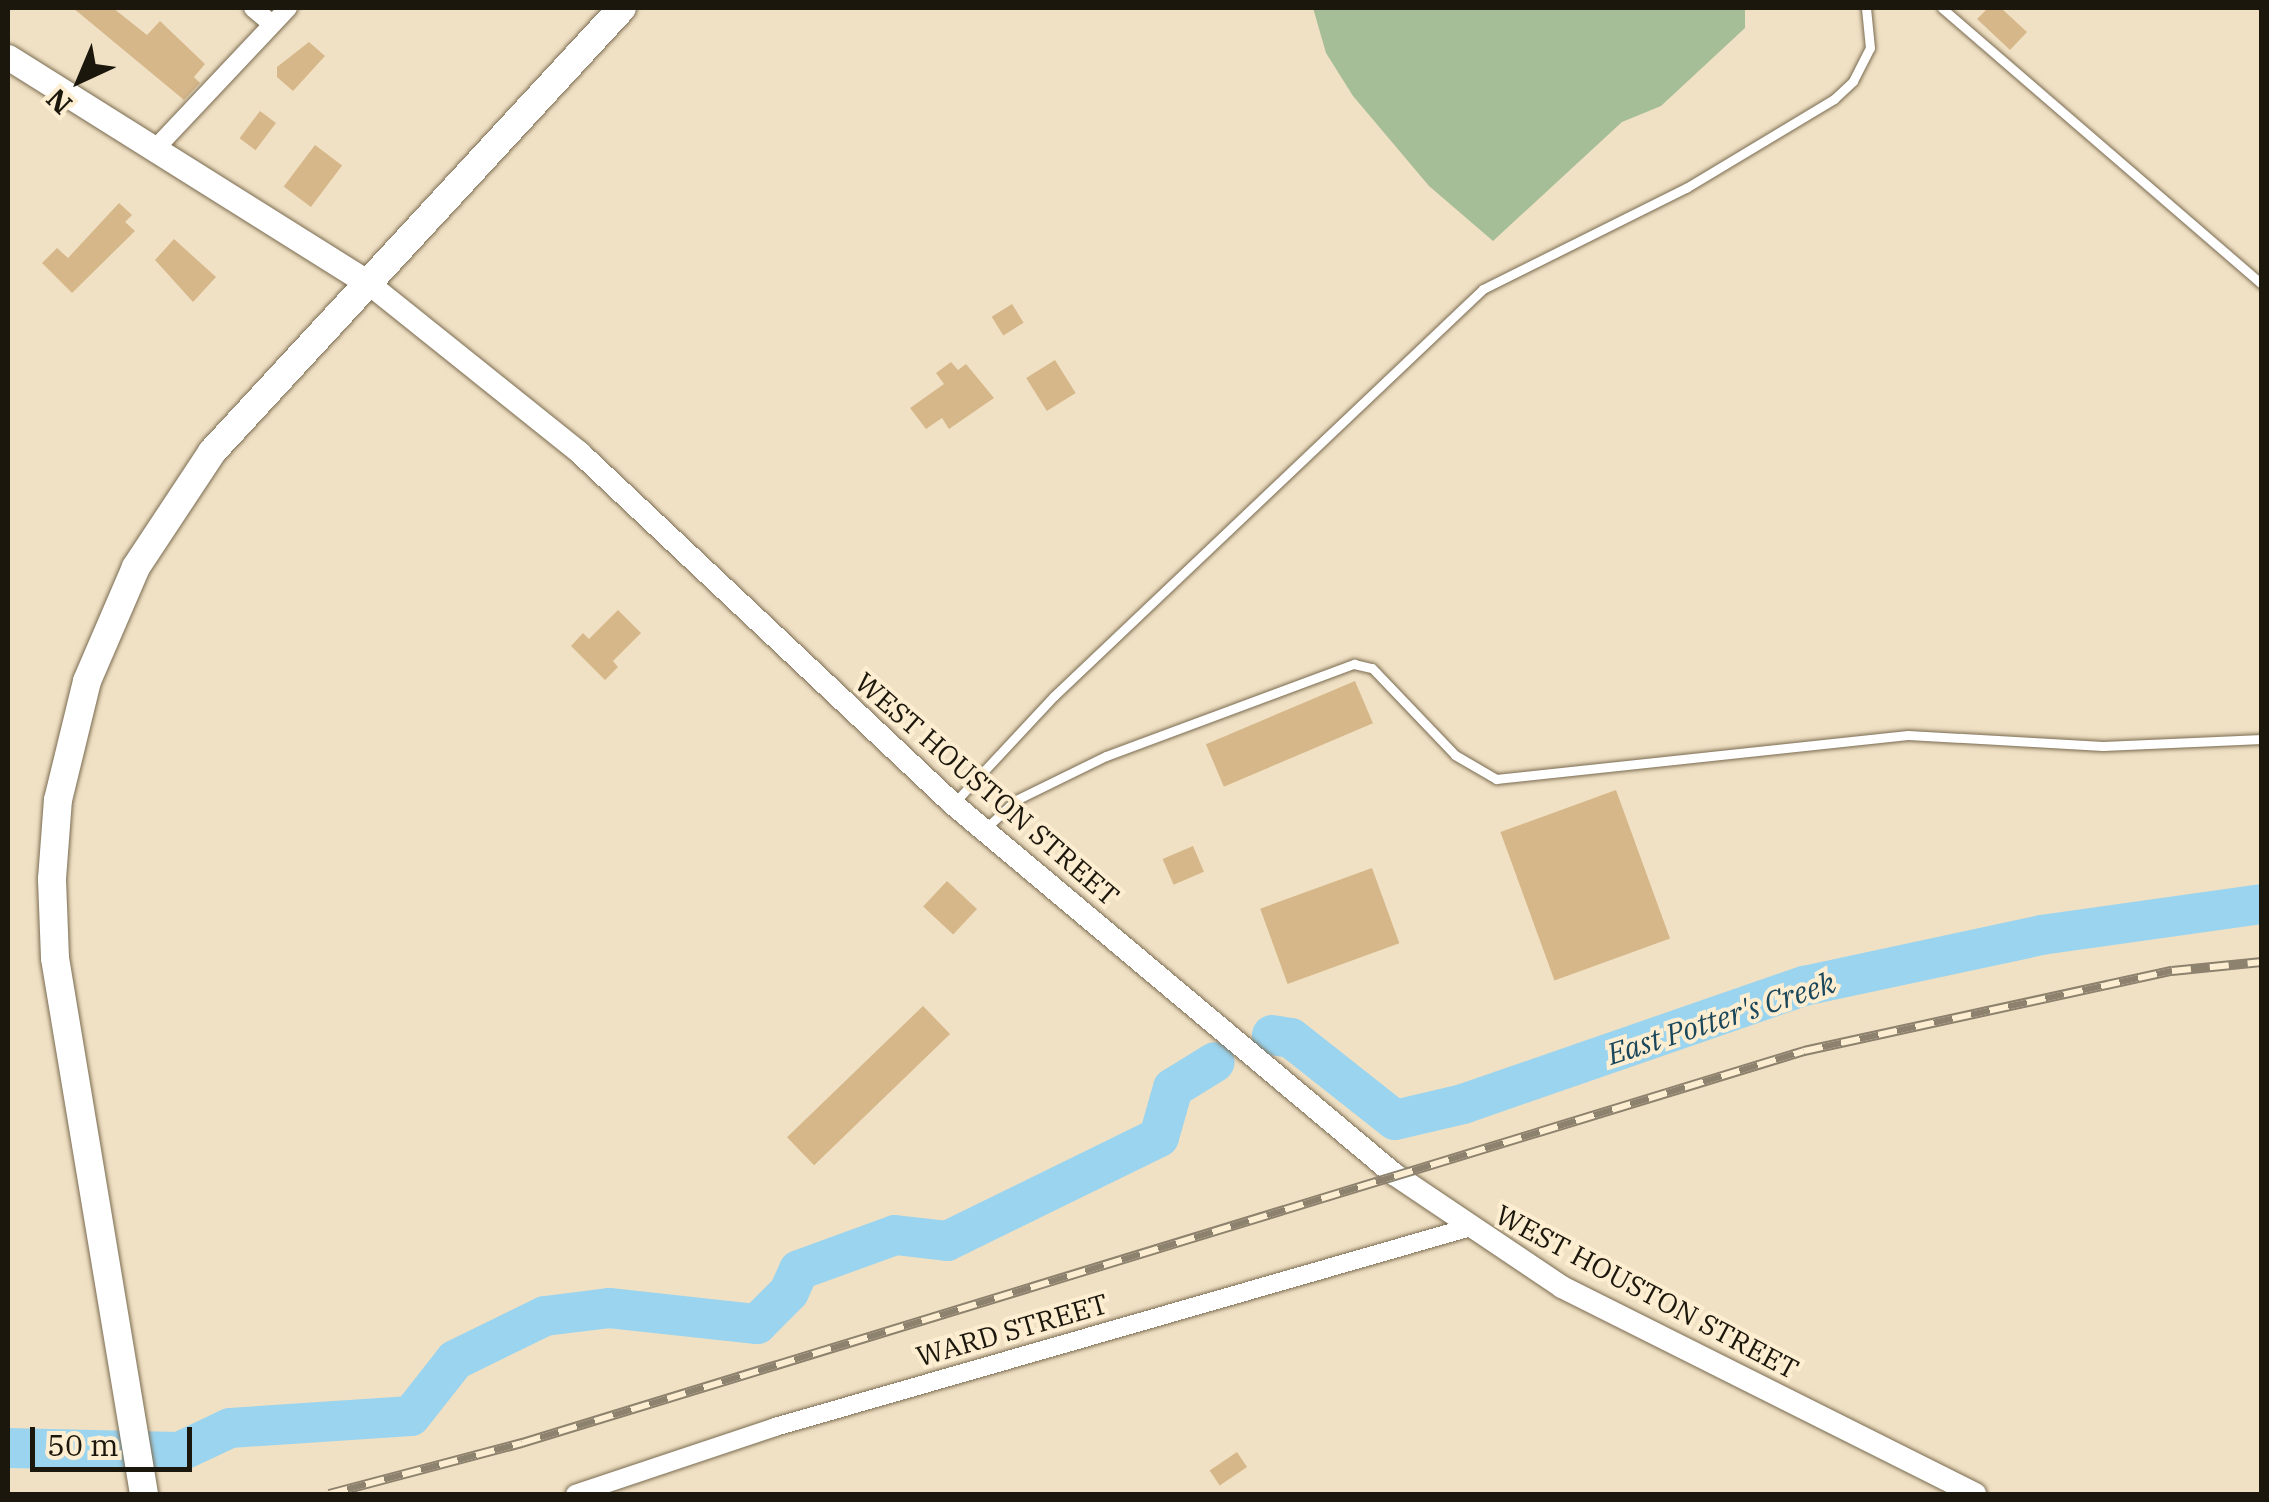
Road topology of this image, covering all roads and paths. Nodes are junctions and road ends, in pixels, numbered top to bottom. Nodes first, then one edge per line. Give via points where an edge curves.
1 (253, 8) edge
2 (288, 8) edge
3 (622, 8) edge
4 (1866, 8) edge
5 (1942, 8) edge
6 (272, 24) junction
7 (8, 57) edge
8 (155, 148) junction
9 (368, 283) junction
10 (2262, 284) edge
11 (2262, 739) edge
12 (953, 804) junction
13 (984, 830) junction
14 (1468, 1228) junction
15 (144, 1494) edge
16 (575, 1494) edge
17 (1975, 1494) edge

1 - 6 street
2 - 6 street
3 - 9 main road
4 - 12 lane via 1870,48 1853,81 1834,99 1686,188 1524,265 1457,310 1054,696
5 - 10 lane
6 - 8 street
7 - 8 main road, WEST HOUSTON STREET
8 - 9 main road, WEST HOUSTON STREET
9 - 12 street, WEST HOUSTON STREET via 580,453
9 - 15 main road via 212,452 169,510 117,603 65,762 52,879 55,958
11 - 13 lane via 2103,746 1908,735 1496,779 1456,755 1372,668 1354,664 1106,756 1016,800
12 - 13 street, WEST HOUSTON STREET
13 - 14 street, WEST HOUSTON STREET via 1394,1174
14 - 16 street, WARD STREET via 775,1427
14 - 17 street, WEST HOUSTON STREET via 1646,1332

